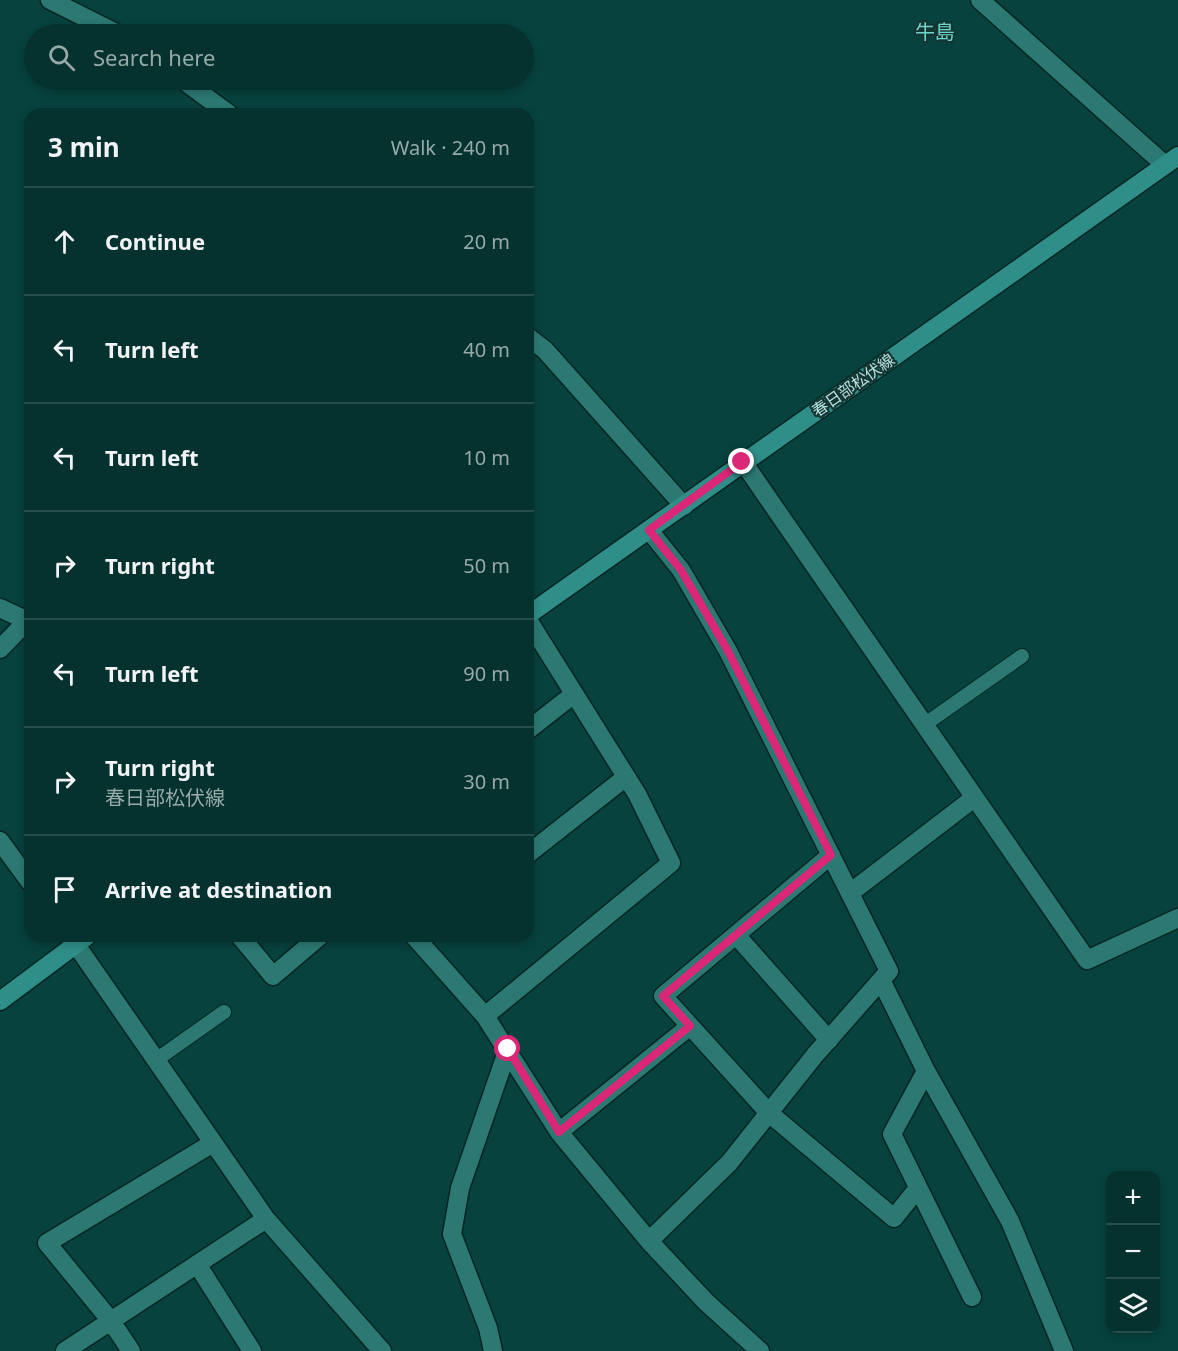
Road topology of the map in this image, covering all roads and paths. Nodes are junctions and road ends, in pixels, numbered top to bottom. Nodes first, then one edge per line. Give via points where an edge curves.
1 (50, 0) edge
2 (980, 0) edge
3 (98, 24) edge
4 (197, 90) edge
5 (221, 108) edge
6 (1172, 160) edge
7 (534, 342) edge
8 (742, 462) junction
9 (684, 506) junction
10 (649, 530) junction
11 (0, 608) edge
12 (534, 611) edge
13 (24, 620) edge
14 (24, 626) edge
15 (534, 630) edge
16 (0, 649) edge
17 (1022, 656) dead end
18 (574, 694) junction
19 (534, 725) edge
20 (924, 725) junction
21 (626, 777) junction
22 (974, 798) junction
23 (0, 841) edge
24 (534, 849) edge
25 (831, 855) junction
26 (24, 874) edge
27 (850, 893) junction
28 (1178, 918) edge
29 (736, 934) junction
30 (74, 942) edge
31 (80, 942) edge
32 (245, 942) edge
33 (313, 942) edge
34 (422, 942) edge
35 (882, 982) junction
36 (0, 1001) edge
37 (224, 1012) dead end
38 (485, 1016) junction
39 (690, 1026) junction
40 (829, 1040) junction
41 (508, 1049) junction
42 (156, 1060) junction
43 (926, 1071) junction
44 (769, 1113) junction
45 (559, 1132) junction
46 (213, 1143) junction
47 (918, 1188) junction
48 (266, 1219) junction
49 (649, 1241) junction
50 (197, 1264) junction
51 (972, 1297) dead end
52 (111, 1321) junction
53 (65, 1351) edge
54 (131, 1351) edge
55 (252, 1351) edge
56 (382, 1351) edge
57 (493, 1351) edge
58 (760, 1351) edge
59 (1064, 1351) edge

1 - 3 street
2 - 6 street via 1037,42
4 - 5 street
6 - 8 main road, 春日部松伏線
7 - 9 street
8 - 9 main road, 春日部松伏線
8 - 20 street
9 - 10 main road, 春日部松伏線
10 - 12 main road, 春日部松伏線
10 - 25 street via 681,570 728,651
11 - 13 street
14 - 16 street
15 - 18 street
17 - 20 lane
18 - 19 street
18 - 21 street
20 - 22 street
21 - 24 street
21 - 38 street via 671,863
22 - 27 street
22 - 28 street via 1087,960
23 - 26 street
25 - 27 street
25 - 29 street
27 - 35 street via 889,972
29 - 39 street via 663,996
29 - 40 street
30 - 36 main road
31 - 42 street
32 - 33 street via 273,976
34 - 38 street
35 - 40 street
35 - 43 street
37 - 42 lane
38 - 41 street
39 - 44 street
39 - 45 street
40 - 44 street
41 - 45 street
41 - 57 street via 460,1188 452,1234
42 - 46 street
43 - 47 street via 892,1134
43 - 59 street via 1010,1221
44 - 47 street via 894,1218
44 - 49 street via 729,1163
45 - 49 street
46 - 48 street
46 - 52 street via 47,1243
47 - 51 street
48 - 50 street
48 - 56 street
49 - 58 street via 706,1302
50 - 52 street
50 - 55 street
52 - 53 street
52 - 54 street

